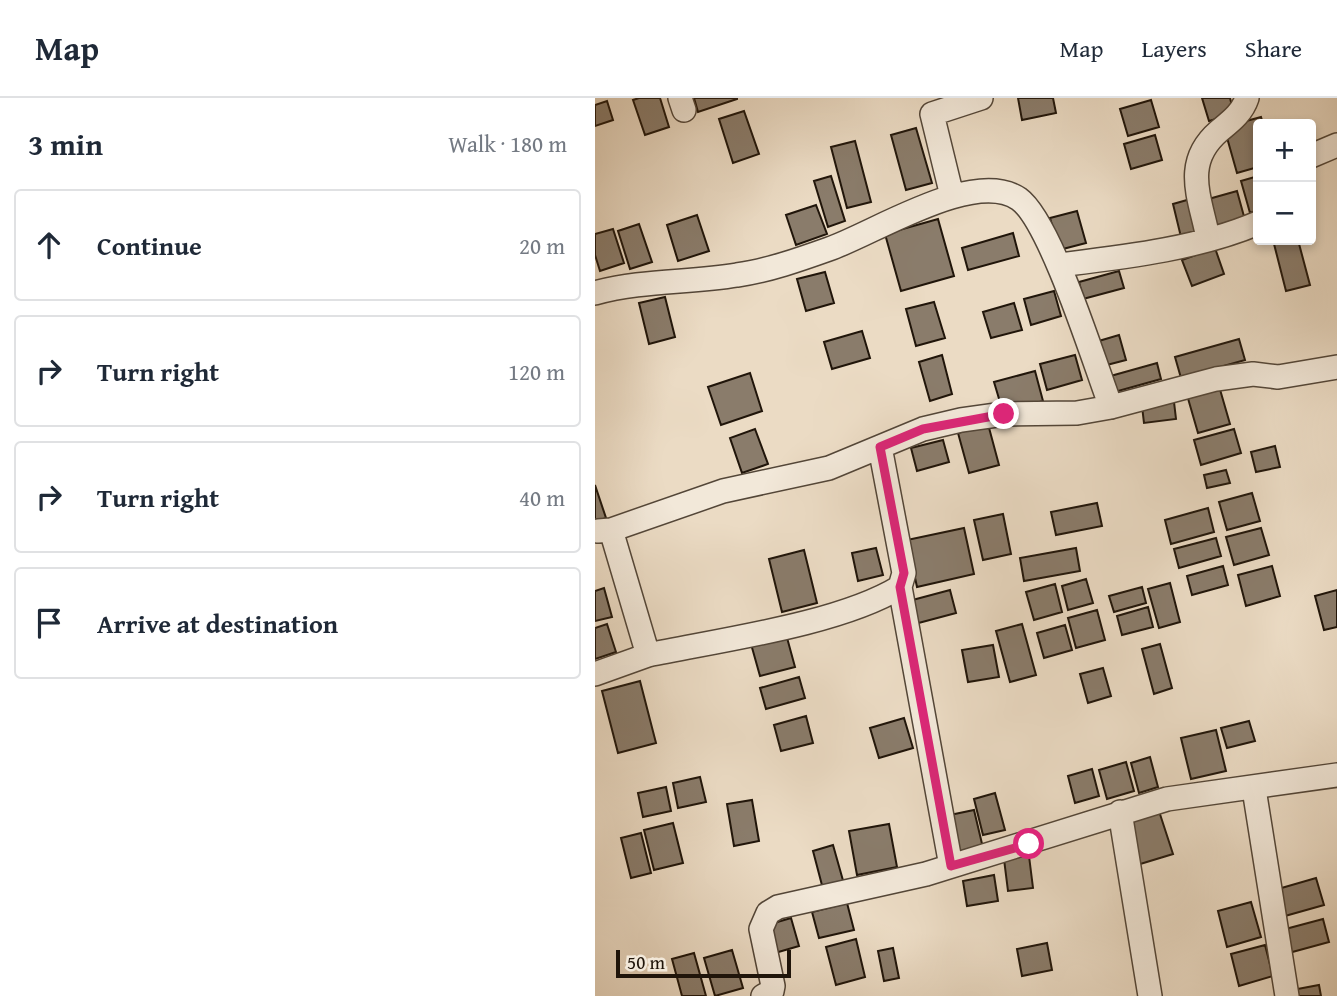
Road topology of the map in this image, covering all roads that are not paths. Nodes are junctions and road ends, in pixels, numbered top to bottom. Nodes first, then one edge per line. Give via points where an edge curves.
1 (981, 98) edge
2 (1247, 98) edge
3 (1337, 145) edge
4 (1316, 154) edge
5 (951, 196) junction
6 (1253, 225) edge
7 (1208, 238) junction
8 (1059, 265) junction
9 (595, 293) edge
10 (1337, 368) edge
11 (1111, 407) junction
12 (880, 447) junction
13 (603, 530) edge
14 (900, 587) junction
15 (648, 655) junction
16 (595, 674) edge
17 (1337, 775) edge
18 (1254, 789) junction
19 (1120, 812) junction
20 (951, 866) junction
21 (767, 995) edge
22 (1150, 996) edge
23 (1287, 996) edge

1 - 5 street via 932,114
2 - 7 street via 1243,110 1205,143 1196,165
3 - 4 street
5 - 8 street via 996,190 1019,200 1036,220
5 - 9 street via 829,249 739,275 649,282
6 - 7 street
7 - 8 street
8 - 11 street
10 - 11 street via 1278,377 1253,374 1216,379
11 - 12 street via 961,420
12 - 13 street via 829,468 723,491
12 - 14 street via 904,573
13 - 15 street
14 - 15 street via 877,601 800,622
14 - 20 street
15 - 16 street
17 - 18 street
18 - 19 street via 1167,799
18 - 23 street
19 - 20 street
19 - 22 street
20 - 21 street via 768,913 761,929 772,974 773,986

